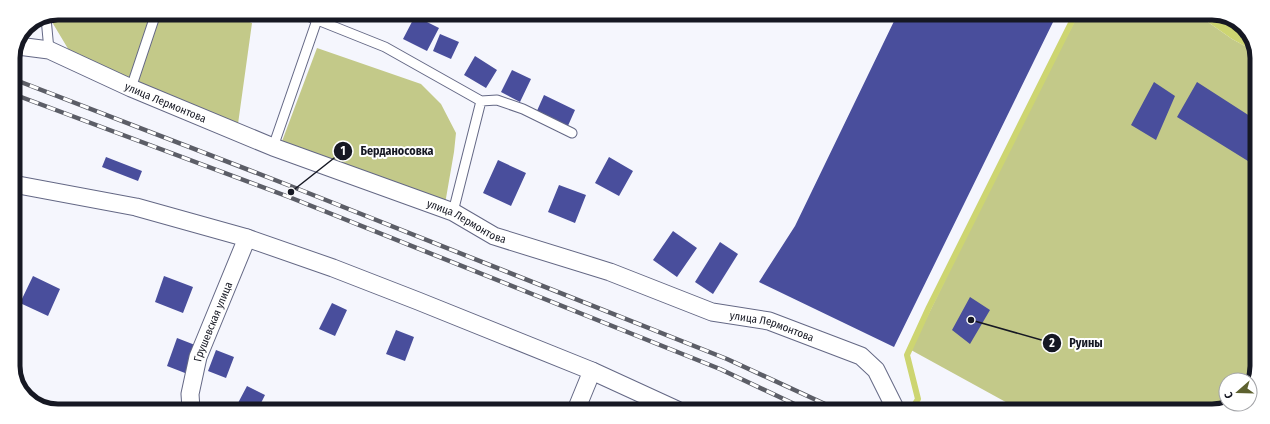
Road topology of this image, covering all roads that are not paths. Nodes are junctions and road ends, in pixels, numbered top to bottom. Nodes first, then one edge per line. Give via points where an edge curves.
1 (154, 20) edge
2 (317, 20) joint
3 (46, 22) edge
4 (22, 47) edge
5 (49, 50) junction
6 (131, 88) junction
7 (481, 101) junction
8 (572, 133) dead end
9 (272, 147) junction
10 (20, 185) edge
11 (453, 212) junction
12 (247, 238) junction
13 (592, 371) junction
14 (191, 404) edge
15 (578, 404) edge
16 (664, 404) edge
17 (893, 404) edge

1 - 6 lane
2 - 7 lane via 385,47
2 - 9 lane
3 - 5 lane
4 - 5 street, улица Лермонтова
5 - 6 street, улица Лермонтова
6 - 9 street, улица Лермонтова
7 - 8 lane via 497,100 523,109
7 - 11 lane
9 - 11 street, улица Лермонтова
10 - 12 street via 136,207
11 - 17 street, улица Лермонтова via 494,236 610,272 712,312 769,321 861,356 876,370
12 - 13 street via 340,271
12 - 14 street, Грушевская улица via 198,357 190,394
13 - 15 street
13 - 16 street

